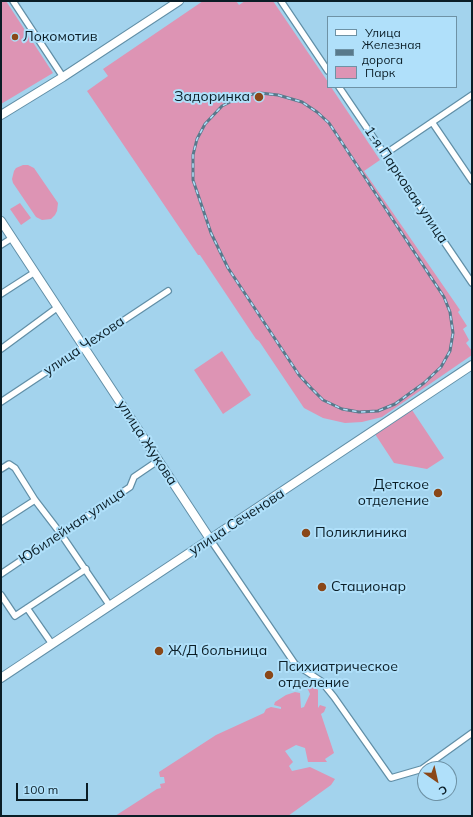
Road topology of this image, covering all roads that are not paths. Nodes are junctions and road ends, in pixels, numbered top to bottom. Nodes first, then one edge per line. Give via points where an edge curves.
1 (13, 1) edge
2 (179, 1) edge
3 (281, 1) edge
4 (327, 70) edge
5 (63, 77) junction
6 (340, 88) edge
7 (472, 95) edge
8 (1, 116) edge
9 (432, 122) junction
10 (385, 154) junction
11 (472, 181) edge
12 (1, 220) edge
13 (12, 238) junction
14 (1, 245) edge
15 (35, 272) junction
16 (472, 283) edge
17 (168, 291) dead end
18 (1, 294) edge
19 (58, 307) junction
20 (84, 346) junction
21 (1, 349) edge
22 (472, 365) edge
23 (1, 402) edge
24 (159, 460) junction
25 (1, 469) edge
26 (35, 500) junction
27 (1, 522) edge
28 (61, 534) junction
29 (210, 539) junction
30 (86, 569) junction
31 (1, 574) edge
32 (1, 595) edge
33 (110, 606) junction
34 (27, 608) junction
35 (52, 644) junction
36 (1, 678) edge
37 (472, 733) edge

1 - 5 street
2 - 5 main road
3 - 4 street
5 - 8 main road
6 - 10 street, 1-я Парковая улица
7 - 9 street
9 - 10 street
9 - 11 street
10 - 16 street, 1-я Парковая улица
12 - 13 main road, улица Жукова
13 - 14 street
13 - 15 main road, улица Жукова
15 - 18 street
15 - 19 main road, улица Жукова
17 - 20 street, улица Чехова
19 - 20 main road, улица Жукова
19 - 21 street
20 - 23 street, улица Чехова
20 - 24 main road, улица Жукова
22 - 29 main road, улица Сеченова
24 - 28 street, Юбилейная улица via 134,476 130,487
24 - 29 main road, улица Жукова
25 - 26 street via 10,464 15,468
26 - 27 street
26 - 28 street
28 - 30 street
28 - 31 street, Юбилейная улица
29 - 33 main road, улица Сеченова
29 - 37 street, улица Жукова via 295,664 322,681 391,778 422,769
30 - 33 street
30 - 34 street
32 - 34 street via 15,616
33 - 35 main road, улица Сеченова
34 - 35 street
35 - 36 main road, улица Сеченова

